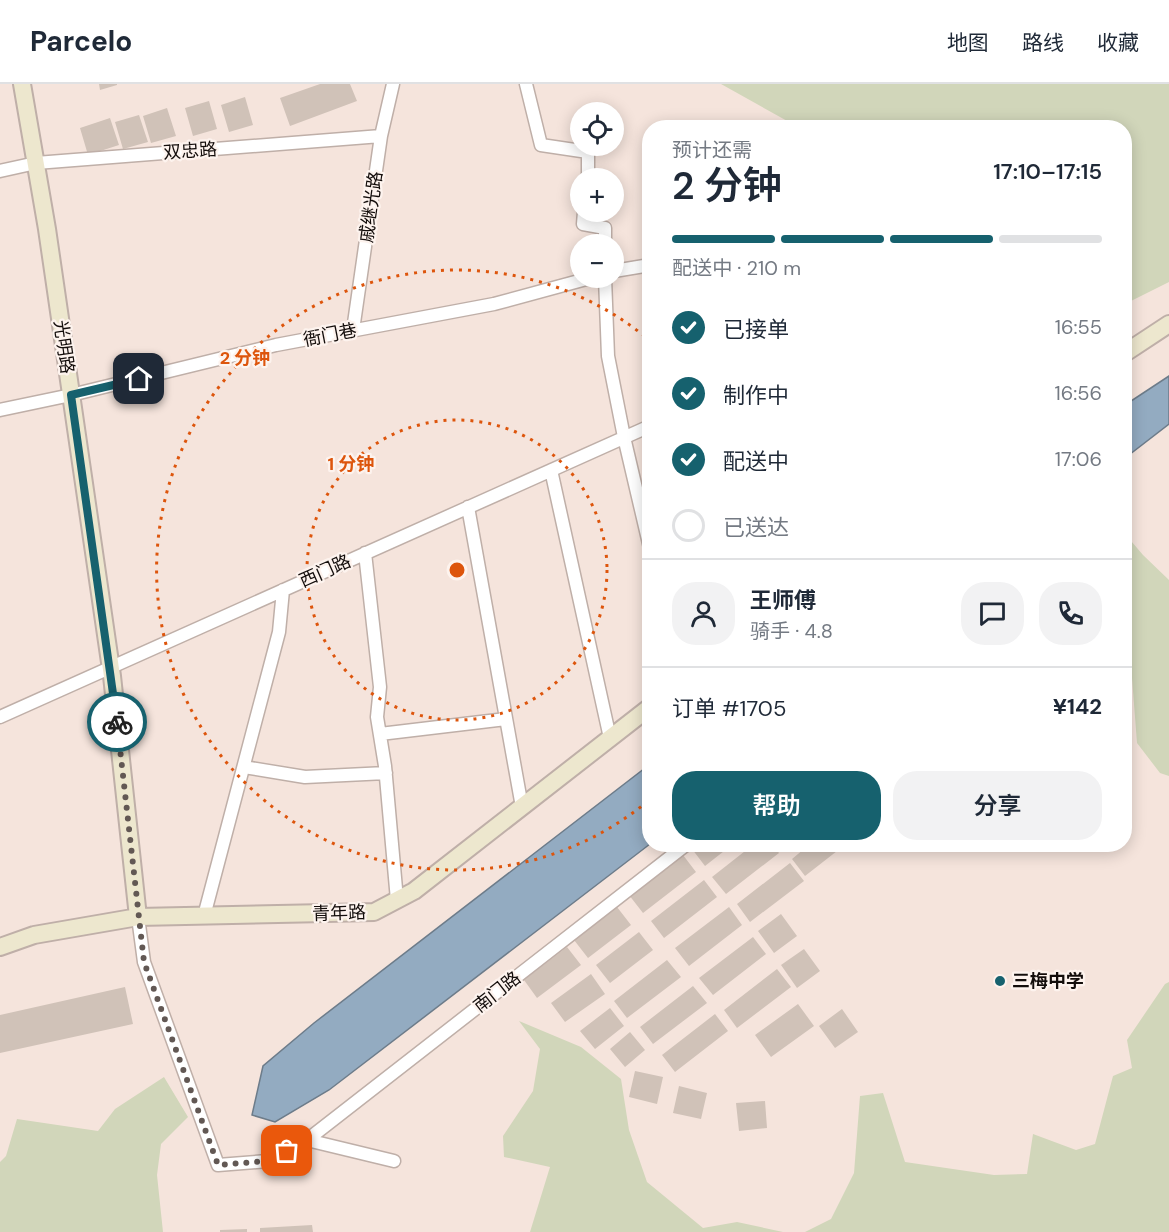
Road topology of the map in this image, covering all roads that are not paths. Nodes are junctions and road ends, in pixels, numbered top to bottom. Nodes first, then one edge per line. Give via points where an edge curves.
1 (22, 84) edge
2 (393, 84) edge
3 (526, 84) edge
4 (381, 136) junction
5 (36, 163) junction
6 (588, 168) edge
7 (0, 171) edge
8 (583, 222) edge
9 (605, 234) edge
10 (642, 266) edge
11 (624, 269) edge
12 (570, 283) edge
13 (605, 288) edge
14 (1169, 324) edge
15 (353, 330) junction
16 (1132, 348) edge
17 (71, 395) junction
18 (0, 410) edge
19 (642, 429) edge
20 (624, 437) junction
21 (551, 470) junction
22 (468, 507) junction
23 (642, 514) edge
24 (365, 553) junction
25 (283, 590) junction
26 (110, 668) junction
27 (642, 713) edge
28 (0, 717) edge
29 (506, 719) junction
30 (380, 734) junction
31 (610, 738) junction
32 (244, 767) junction
33 (386, 773) junction
34 (522, 807) junction
35 (677, 852) edge
36 (397, 900) junction
37 (204, 916) junction
38 (138, 917) junction
39 (0, 947) edge
40 (307, 1140) junction
41 (394, 1161) dead end

1 - 5 street, 光明路
2 - 4 street, 戚继光路
3 - 6 street via 541,145 588,152
4 - 5 street, 双忠路
4 - 15 street, 戚继光路
5 - 7 street, 双忠路
5 - 17 street, 光明路
8 - 9 street via 605,228
10 - 11 street
12 - 15 street, 衙门巷 via 494,303
13 - 20 street via 608,356
14 - 16 street
15 - 17 street, 衙门巷
17 - 18 street, 衙门巷
17 - 26 street, 光明路
19 - 20 street, 西门路
20 - 21 street, 西门路
20 - 23 street
21 - 22 street, 西门路
21 - 31 street
22 - 24 street, 西门路
22 - 29 street
24 - 25 street, 西门路
24 - 30 street via 380,687
25 - 26 street, 西门路
25 - 32 street via 279,632
26 - 28 street, 西门路
26 - 38 street, 光明路
27 - 31 street, 青年路
29 - 30 street
29 - 34 street
30 - 33 street
31 - 34 street, 青年路
32 - 33 street via 305,777
32 - 37 street
33 - 36 street
34 - 36 street, 青年路
35 - 40 street, 南门路
36 - 37 street, 青年路 via 374,912
37 - 38 street, 青年路
38 - 39 street, 青年路 via 34,935
38 - 40 street, 光明路 via 144,962 218,1165 268,1161
40 - 41 street

